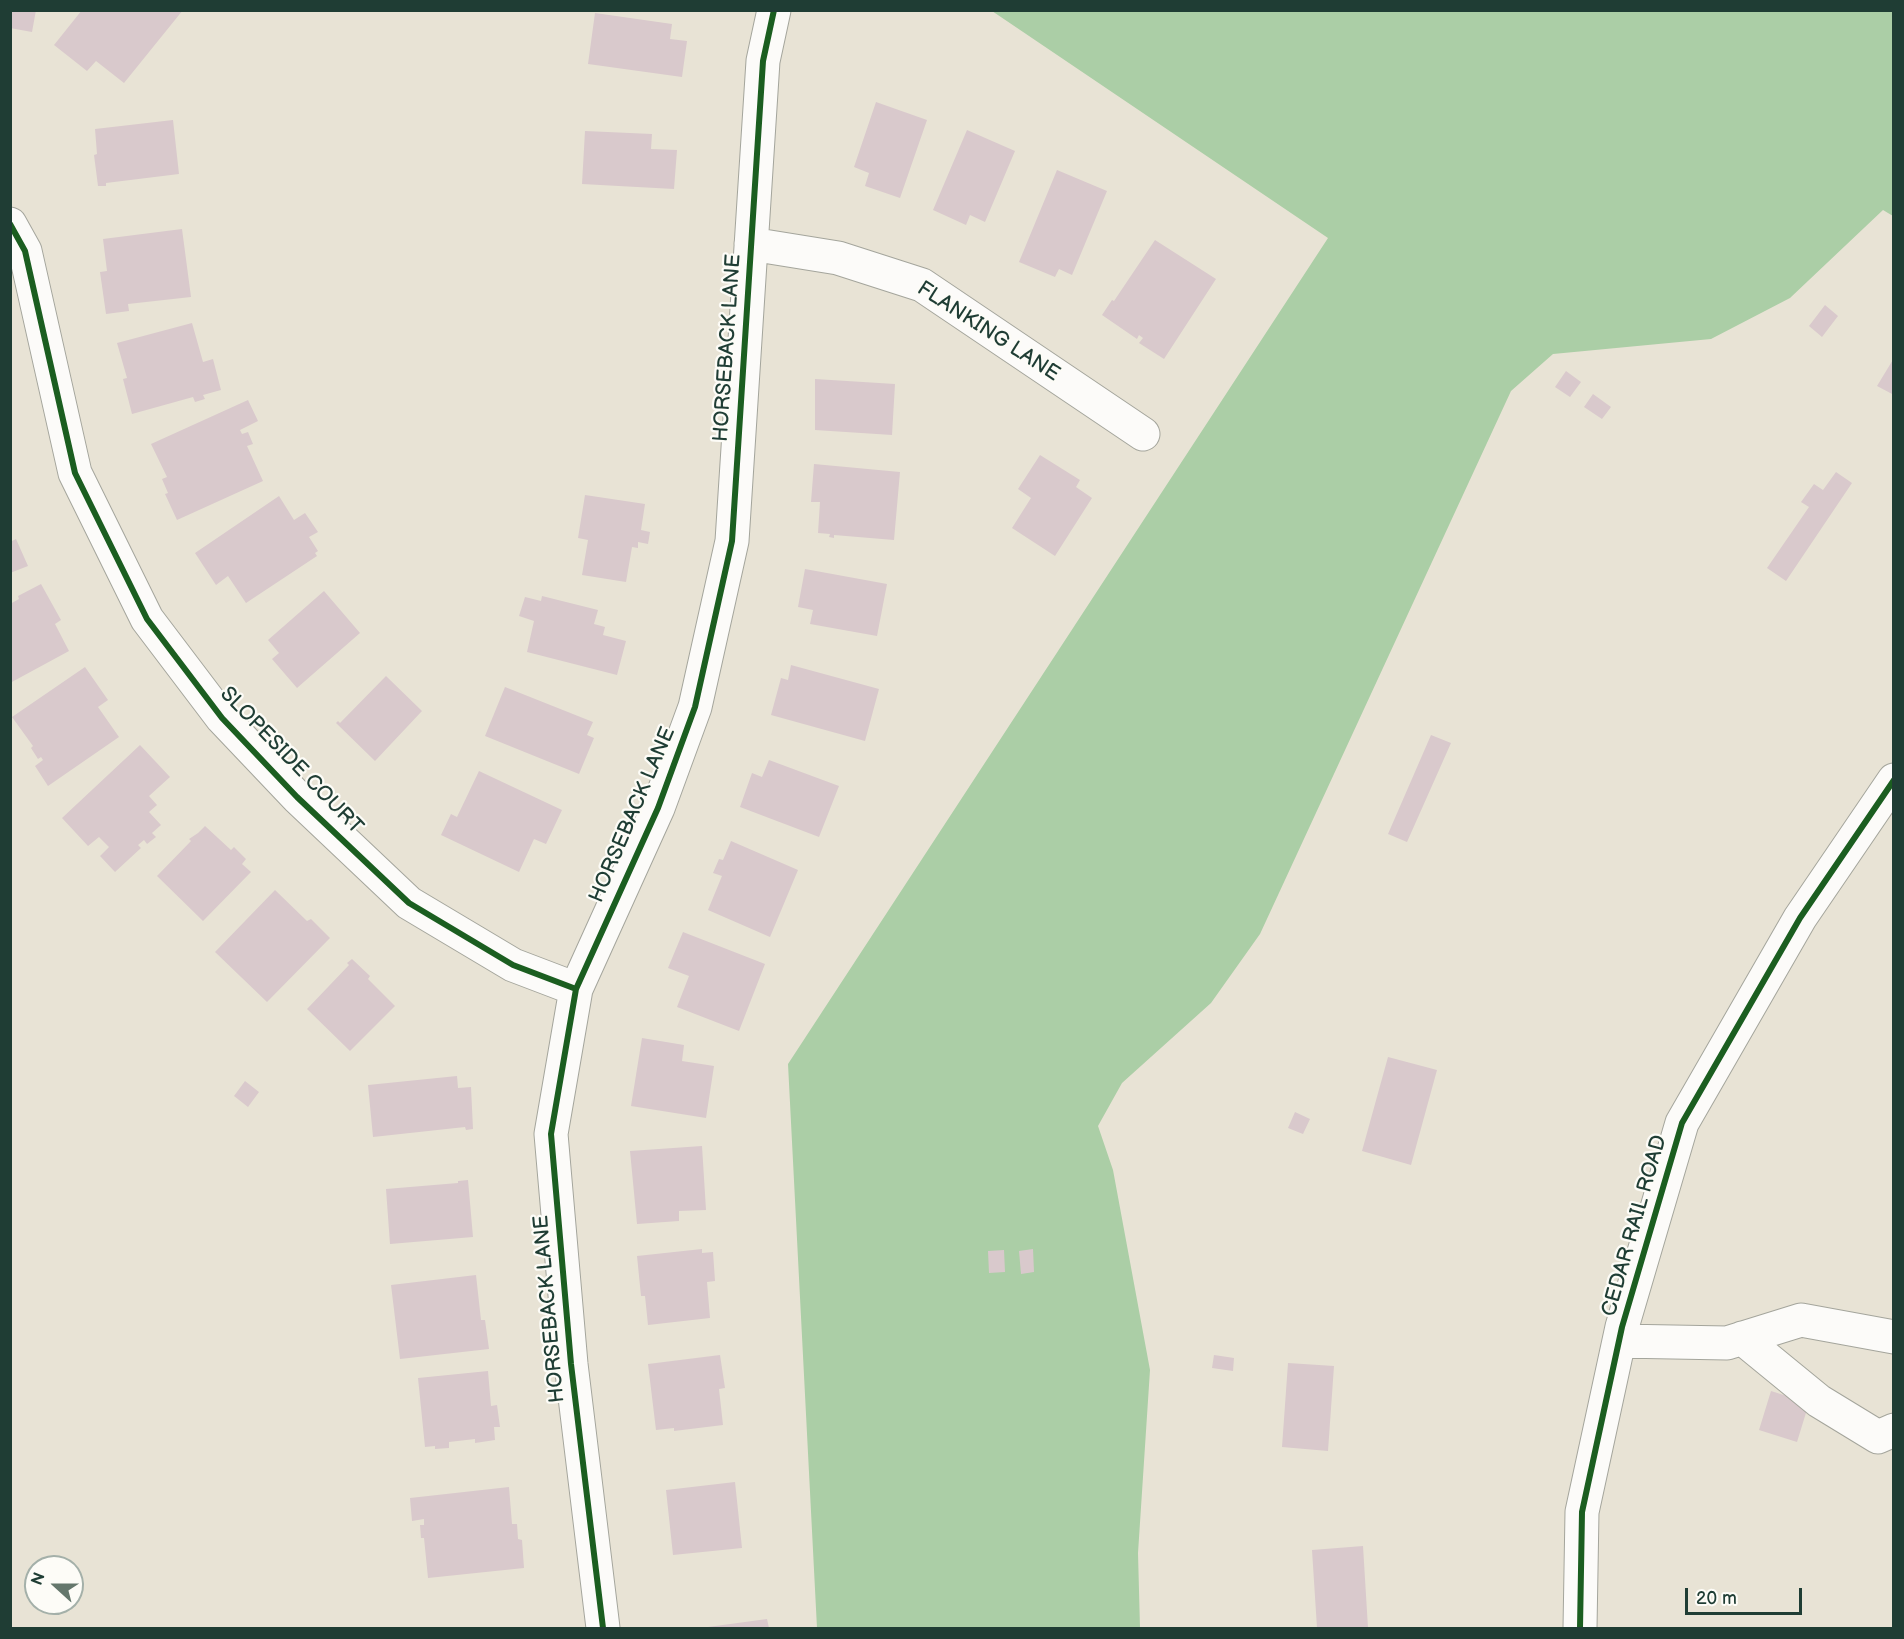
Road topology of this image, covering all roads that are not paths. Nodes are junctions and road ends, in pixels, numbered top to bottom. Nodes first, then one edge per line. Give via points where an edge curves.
1 (774, 10) edge
2 (10, 224) edge
3 (751, 244) junction
4 (1143, 434) dead end
5 (1893, 780) edge
6 (576, 989) junction
7 (1893, 1337) edge
8 (1742, 1338) junction
9 (1619, 1341) junction
10 (1893, 1431) edge
11 (603, 1629) edge
12 (1580, 1629) edge

1 - 3 street, HORSEBACK LANE via 763,61
2 - 6 street, SLOPESIDE COURT via 25,251 75,472 147,619 222,718 297,797 409,903 513,965
3 - 4 street, FLANKING LANE via 838,258 922,285
3 - 6 street, HORSEBACK LANE via 732,541 695,707 658,808
5 - 9 street, CEDAR RAIL ROAD via 1800,918 1682,1123
6 - 11 street, HORSEBACK LANE via 551,1134 571,1364
7 - 8 street via 1801,1320
8 - 9 street via 1727,1342
8 - 10 street via 1819,1401 1878,1437
9 - 12 street, CEDAR RAIL ROAD via 1582,1512

